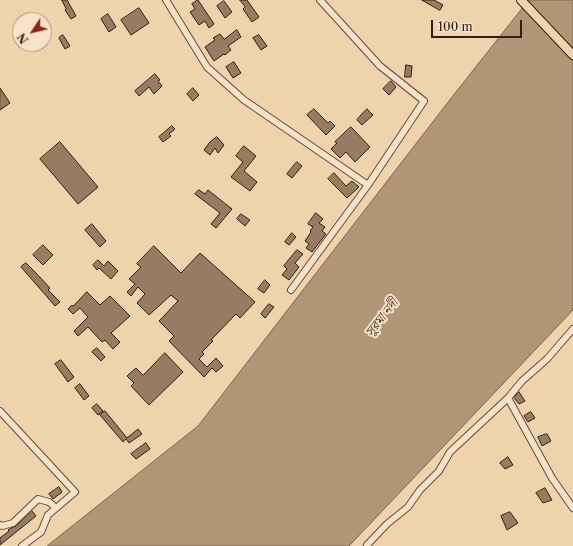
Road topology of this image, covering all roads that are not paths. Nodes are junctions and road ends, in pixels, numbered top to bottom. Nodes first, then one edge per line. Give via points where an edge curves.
1 (166, 0) edge
2 (320, 0) edge
3 (521, 0) edge
4 (573, 54) edge
5 (368, 185) junction
6 (291, 290) dead end
7 (573, 329) edge
8 (508, 398) junction
9 (0, 411) edge
10 (56, 508) junction
11 (573, 508) edge
12 (0, 525) edge
13 (367, 545) dead end
14 (22, 546) edge

1 - 5 street via 207,67 238,96
2 - 5 street via 380,66 424,101
3 - 4 main road
5 - 6 street
7 - 8 street
8 - 11 street via 552,478
8 - 13 street via 450,452 439,471 408,507
9 - 10 street via 75,492
10 - 12 street via 49,502 38,499 13,523
10 - 14 street via 48,515 41,532

